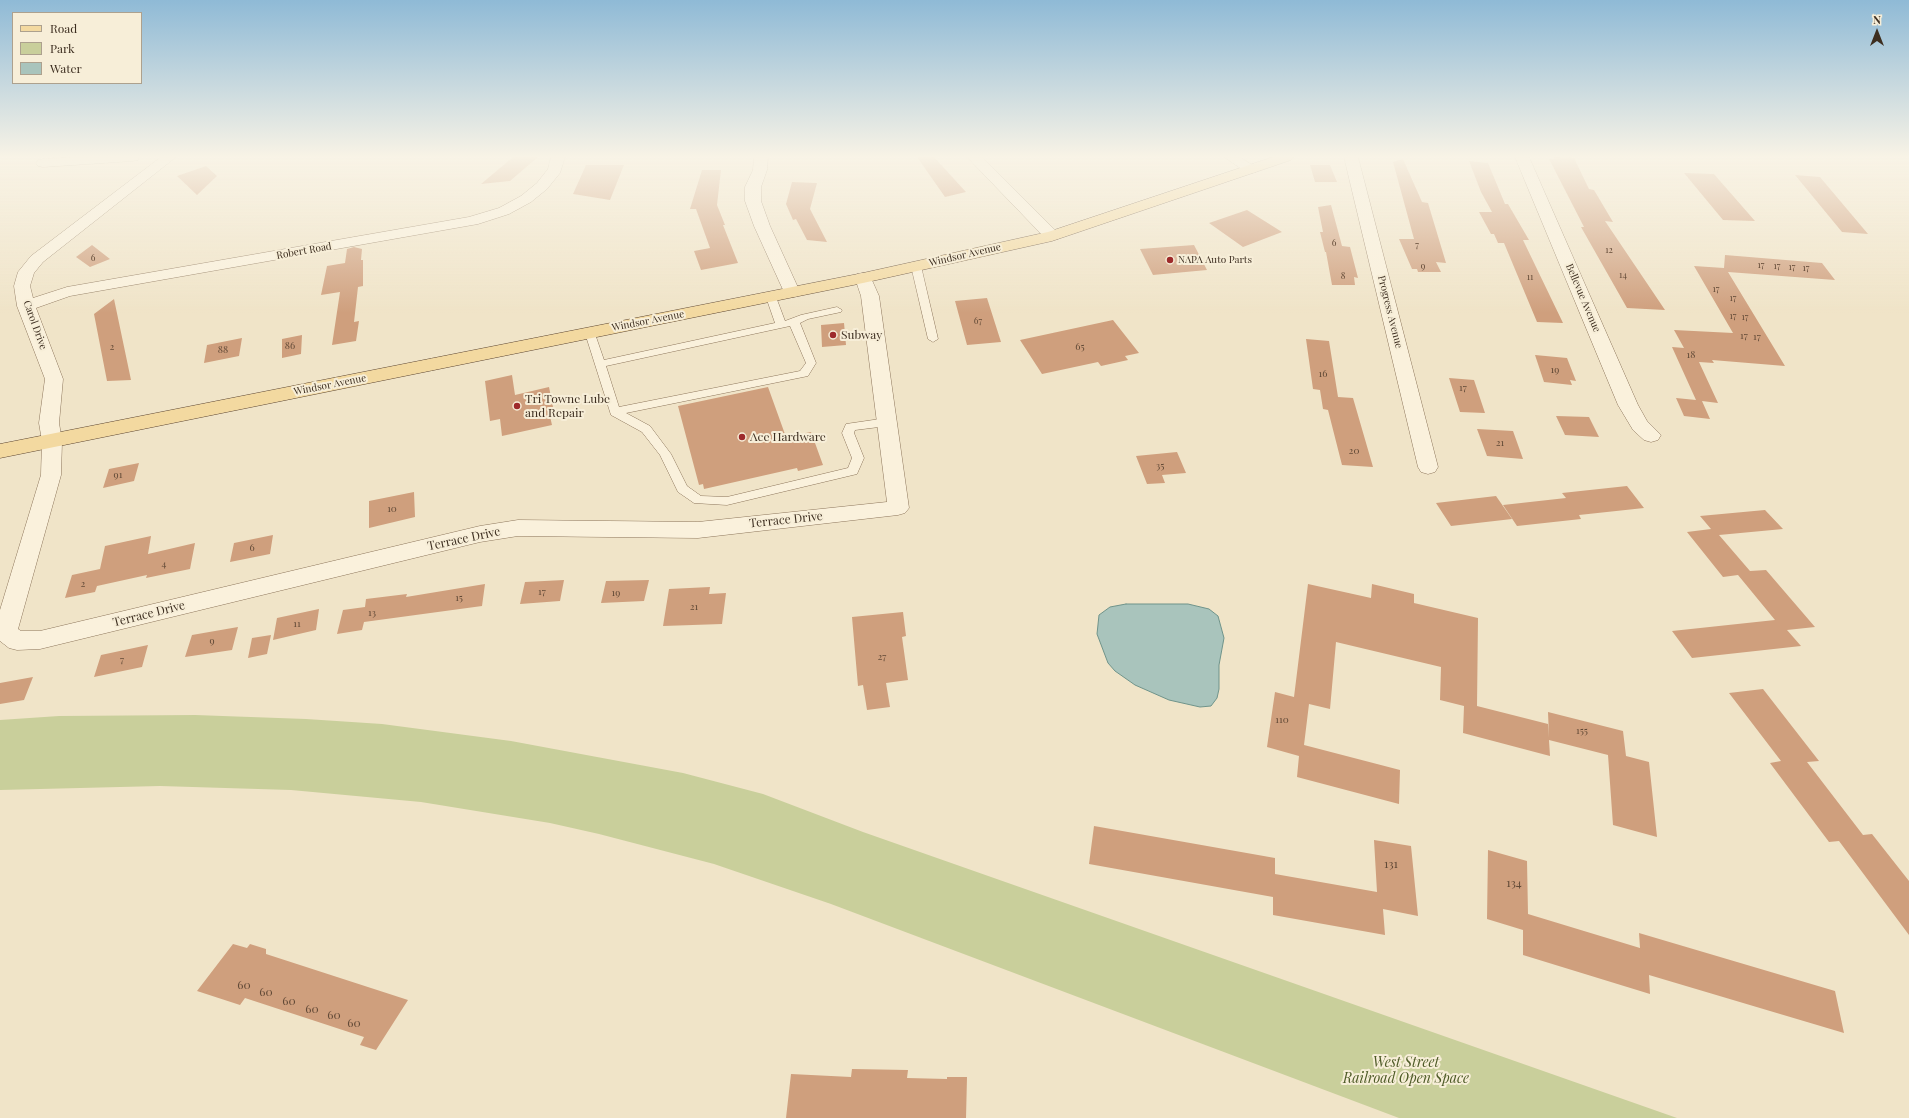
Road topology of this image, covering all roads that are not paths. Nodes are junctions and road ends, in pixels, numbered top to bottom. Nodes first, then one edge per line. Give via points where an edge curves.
1 (101, 209) edge
2 (507, 209) edge
3 (756, 209) edge
4 (1026, 209) edge
5 (1132, 209) edge
6 (1364, 209) edge
7 (1545, 209) edge
8 (1052, 236) junction
9 (916, 266) junction
10 (863, 278) junction
11 (792, 292) junction
12 (771, 297) junction
13 (26, 306) junction
14 (837, 310) dead end
15 (794, 322) junction
16 (781, 325) junction
17 (590, 333) junction
18 (933, 339) dead end
19 (600, 364) junction
20 (615, 412) junction
21 (887, 422) junction
22 (1651, 435) dead end
23 (52, 442) junction
24 (0, 451) edge
25 (1428, 467) dead end

1 - 13 street, Carol Drive via 37,259 26,272 22,286
2 - 13 street, Robert Road via 472,221 67,292
3 - 11 street
4 - 8 street
5 - 8 main road, Windsor Avenue
6 - 25 street, Progress Avenue
7 - 22 street, Bellevue Avenue via 1628,405 1640,425
8 - 9 main road, Windsor Avenue
9 - 10 main road, Windsor Avenue
9 - 18 lane
10 - 11 main road, Windsor Avenue
10 - 21 street, Terrace Drive via 870,296
11 - 12 main road, Windsor Avenue
12 - 16 lane
12 - 17 main road, Windsor Avenue
13 - 23 street, Carol Drive via 54,379 49,423
14 - 15 lane
15 - 16 lane
15 - 20 lane via 811,363 804,374
16 - 19 lane
17 - 19 lane
17 - 23 main road, Windsor Avenue
19 - 20 lane
20 - 21 lane via 646,429 665,454 682,489 698,500 727,501 853,471 858,458 848,433 850,427
21 - 23 street, Terrace Drive via 898,508 698,530 518,528 480,534 40,640 17,640 5,632 51,475
23 - 24 main road, Windsor Avenue

